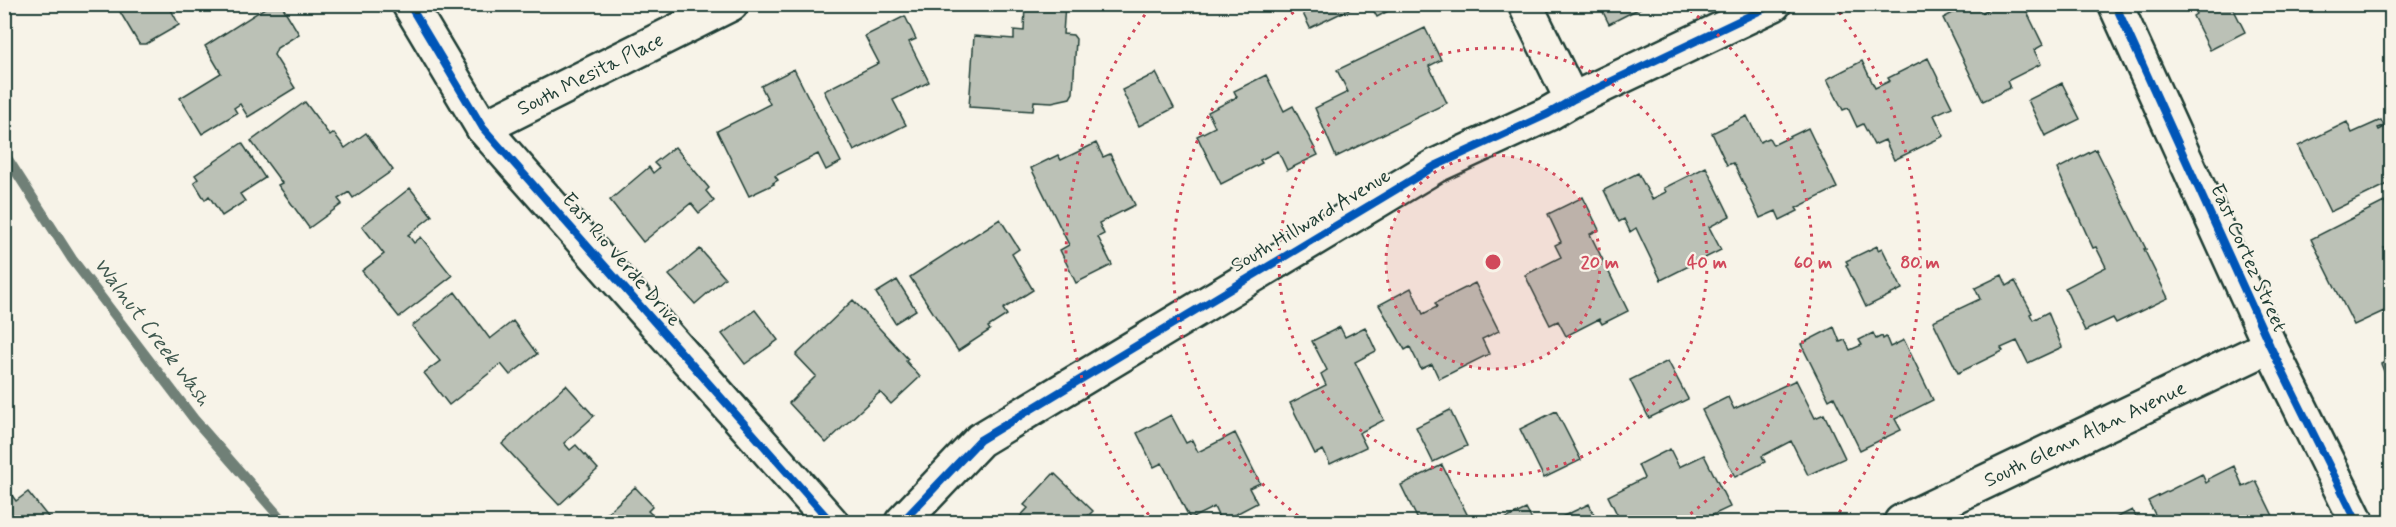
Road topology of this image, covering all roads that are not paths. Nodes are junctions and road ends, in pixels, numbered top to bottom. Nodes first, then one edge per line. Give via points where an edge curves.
1 (409, 4) edge
2 (730, 4) edge
3 (1525, 4) edge
4 (1774, 4) edge
5 (2115, 4) edge
6 (1572, 100) junction
7 (483, 128) junction
8 (2270, 346) junction
9 (831, 522) edge
10 (902, 522) edge
11 (1901, 522) edge
12 (2357, 522) edge

1 - 7 street, East Rio Verde Drive
2 - 7 street, South Mesita Place
3 - 6 street
4 - 6 street, South Hillward Avenue
5 - 8 street, East Cortez Street
6 - 10 street, South Hillward Avenue via 1435,166 980,440
7 - 9 street, East Rio Verde Drive
8 - 11 street, South Glenn Alan Avenue
8 - 12 street, East Cortez Street

